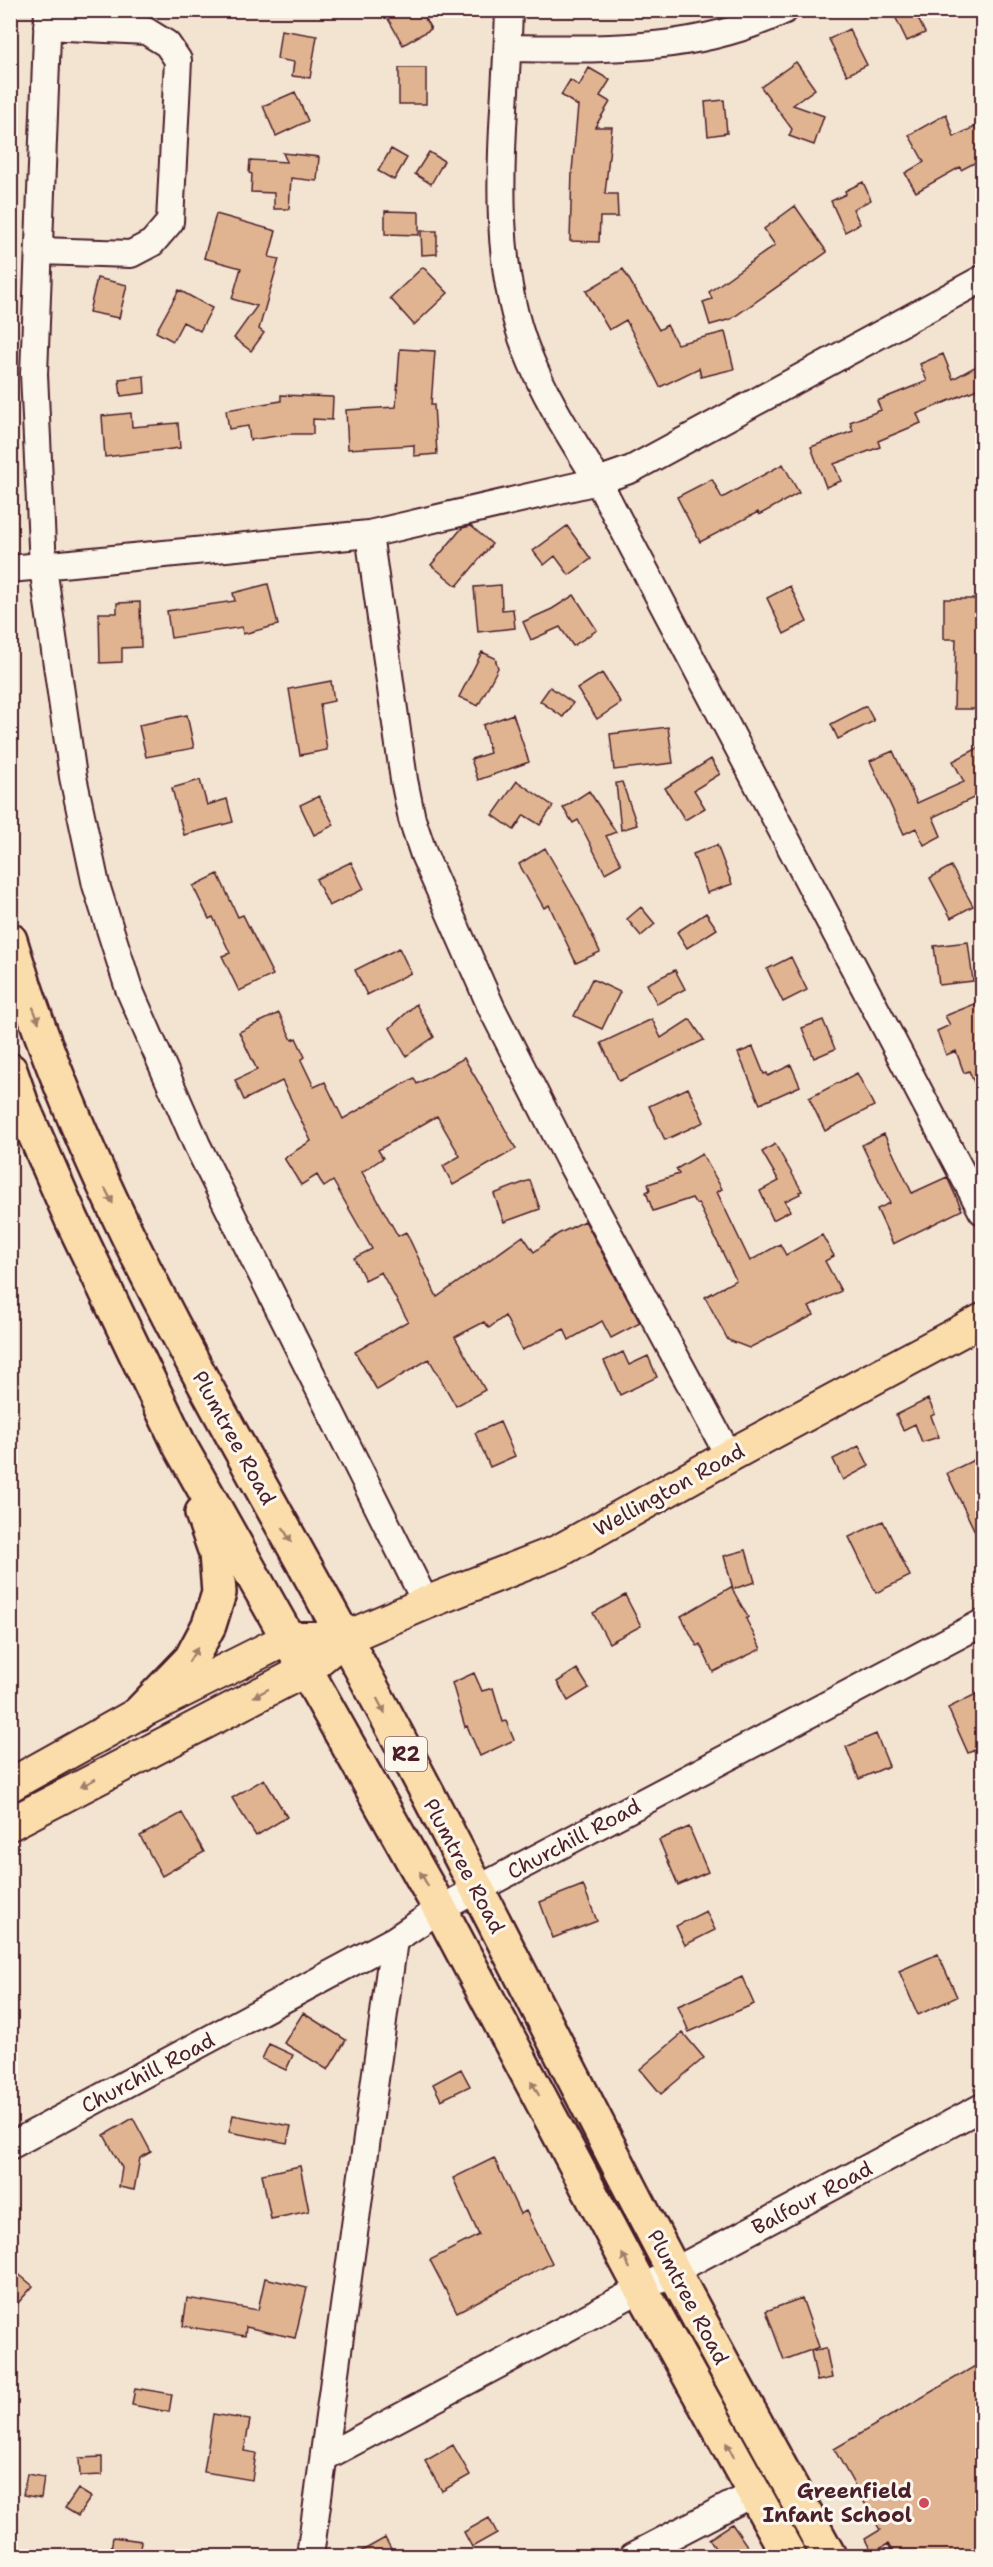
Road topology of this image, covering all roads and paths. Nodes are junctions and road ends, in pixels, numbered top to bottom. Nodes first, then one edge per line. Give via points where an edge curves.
1 (509, 10) edge
2 (785, 10) edge
3 (47, 18) edge
4 (508, 48) junction
5 (39, 252) junction
6 (982, 279) edge
7 (598, 481) junction
8 (369, 534) junction
9 (43, 567) junction
10 (10, 569) edge
11 (10, 940) edge
12 (16, 982) edge
13 (10, 1070) edge
14 (982, 1211) edge
15 (982, 1320) edge
16 (180, 1446) junction
17 (729, 1456) junction
18 (426, 1603) junction
19 (982, 1623) edge
20 (289, 1638) junction
21 (345, 1638) junction
22 (306, 1670) junction
23 (139, 1713) junction
24 (10, 1785) edge
25 (10, 1824) edge
26 (477, 1890) junction
27 (440, 1909) junction
28 (394, 1940) junction
29 (982, 2107) edge
30 (10, 2146) edge
31 (673, 2271) junction
32 (642, 2290) junction
33 (326, 2457) junction
34 (754, 2493) junction
35 (310, 2556) edge
36 (633, 2556) edge
37 (789, 2556) edge
38 (829, 2556) edge

1 - 4 street
2 - 4 street via 717,36 665,46 616,50
3 - 5 street
3 - 5 street via 146,31 167,44 178,60 170,222 152,243 131,254
4 - 7 street via 502,211 508,284 526,349 560,420
5 - 9 street via 34,374
6 - 7 street via 632,469
7 - 8 street
7 - 14 street
8 - 9 street
8 - 17 street via 404,780 424,855 512,1050
9 - 10 street
9 - 18 street via 73,777 96,885 129,989 197,1145
11 - 12 highway, Plumtree Road / R2
12 -> 21 highway, Plumtree Road / R2 via 91,1160 209,1395
13 - 16 highway, Plumtree Road / R2 via 72,1220
15 - 17 main road, Wellington Road
16 - 20 highway, Plumtree Road / R2
23 -> 16 highway via 191,1659 209,1625 219,1593 216,1553
17 - 18 main road, Wellington Road via 559,1551
18 - 21 main road, Wellington Road
19 - 26 street, Churchill Road
20 - 21 main road
20 - 22 highway, Plumtree Road / R2
20 - 23 main road
21 - 22 main road
21 -> 26 highway, Plumtree Road / R2
22 -> 25 main road
27 -> 22 highway, Plumtree Road / R2
23 - 24 main road
26 - 27 street, Churchill Road
26 - 31 highway, Plumtree Road / R2
27 - 28 street, Churchill Road
32 -> 27 highway, Plumtree Road / R2
28 - 30 street, Churchill Road
28 - 33 street
29 - 31 street, Balfour Road
31 - 32 street, Balfour Road
31 - 38 highway, Plumtree Road / R2
32 - 33 street, Balfour Road
34 -> 32 highway, Plumtree Road / R2
33 - 35 street
34 - 36 street
34 - 37 highway, Plumtree Road / R2

